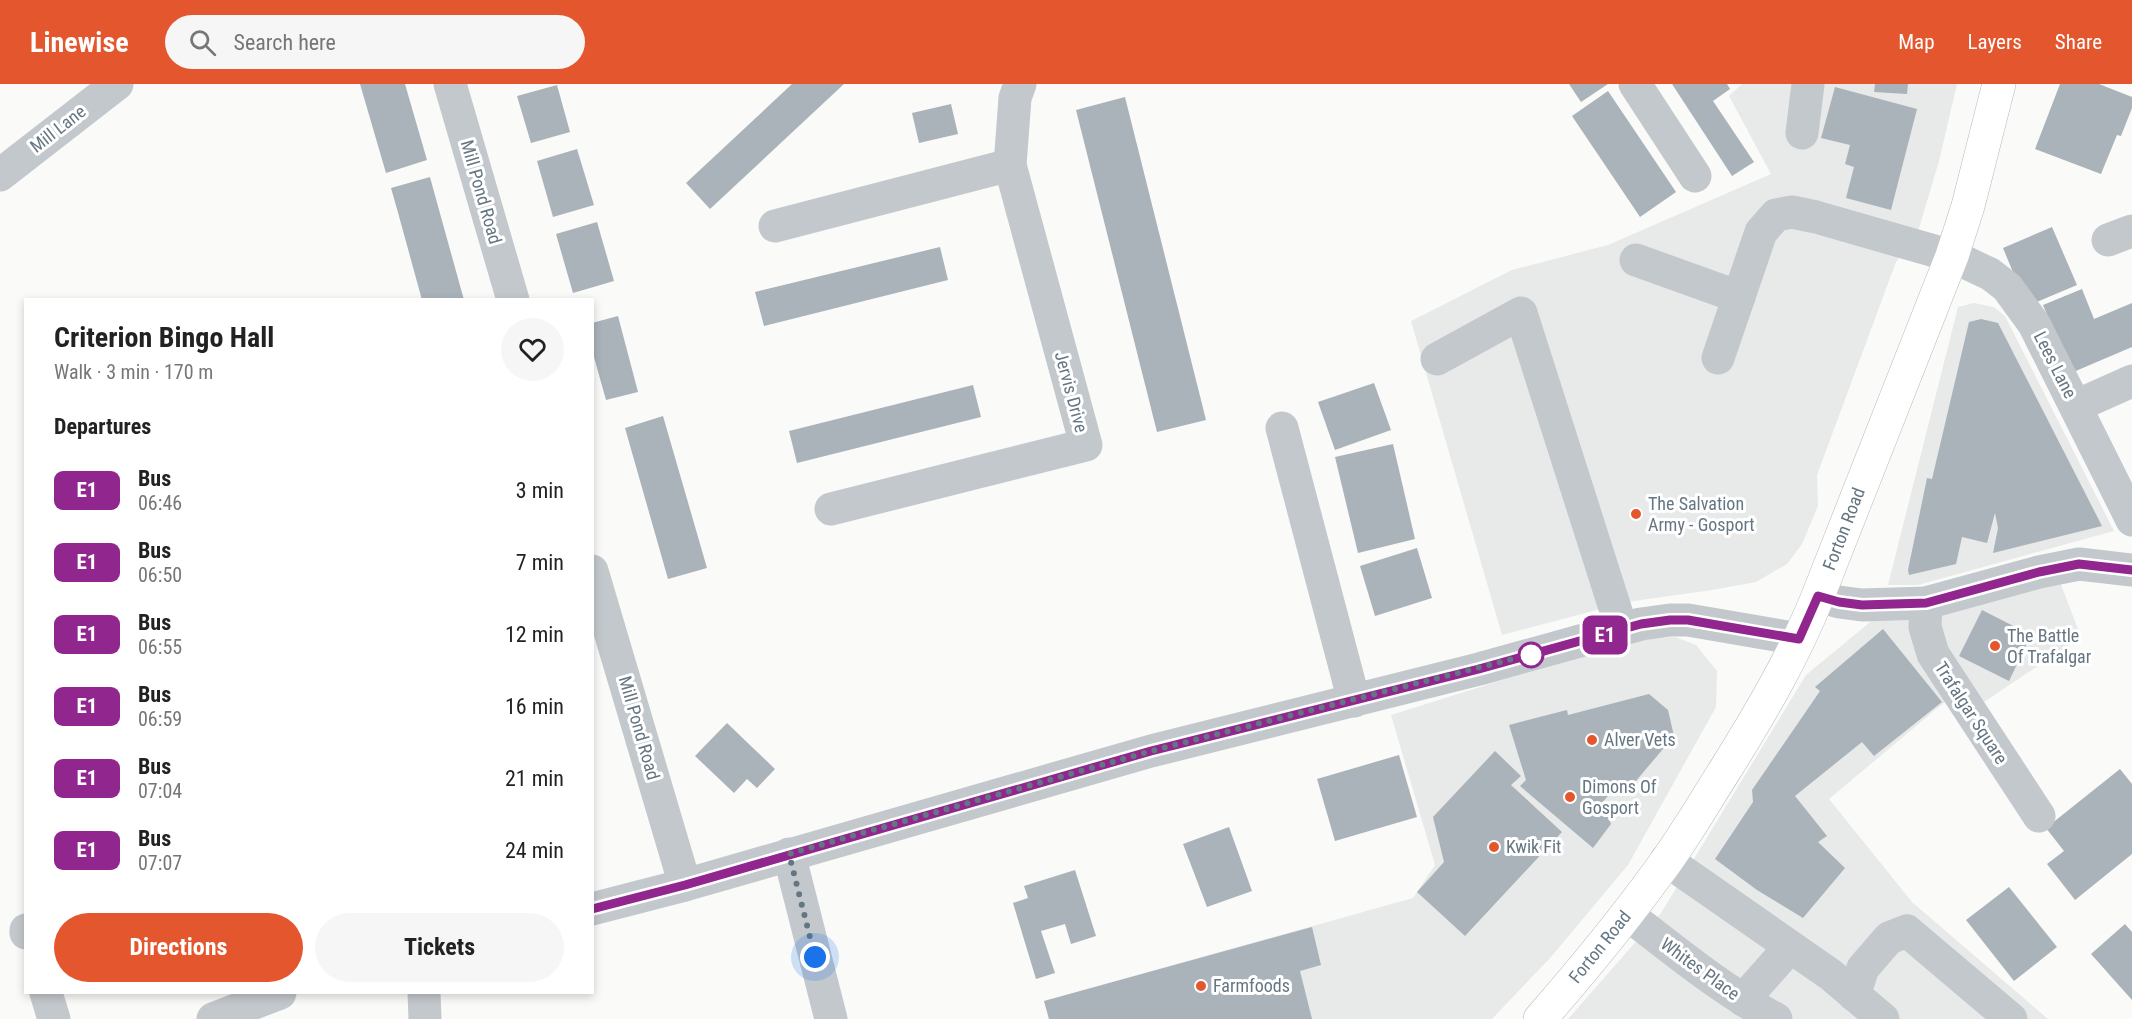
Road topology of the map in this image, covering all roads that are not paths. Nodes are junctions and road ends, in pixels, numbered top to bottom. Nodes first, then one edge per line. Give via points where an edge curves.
1 (117, 84) edge
2 (450, 84) edge
3 (1020, 84) edge
4 (1635, 84) edge
5 (1808, 84) edge
6 (1999, 84) edge
7 (1802, 133) dead end
8 (1010, 165) junction
9 (0, 175) edge
10 (1695, 176) dead end
11 (775, 226) dead end
12 (1952, 256) junction
13 (1636, 260) dead end
14 (1739, 297) junction
15 (512, 298) edge
16 (1718, 358) dead end
17 (1437, 359) dead end
18 (2132, 381) edge
19 (2076, 406) junction
20 (1282, 428) dead end
21 (831, 508) dead end
22 (2128, 512) edge
23 (2079, 564) junction
24 (2132, 570) edge
25 (594, 578) edge
26 (1818, 596) junction
27 (1926, 603) junction
28 (1622, 630) junction
29 (1799, 639) junction
30 (1354, 701) junction
31 (2039, 816) dead end
32 (789, 854) junction
33 (1666, 860) junction
34 (685, 885) junction
35 (594, 908) edge
36 (1628, 914) junction
37 (1790, 947) junction
38 (46, 994) edge
39 (277, 994) edge
40 (424, 994) edge
41 (1854, 995) junction
42 (1743, 1000) junction
43 (1542, 1018) edge
44 (54, 1019) edge
45 (213, 1019) edge
46 (425, 1019) edge
47 (831, 1019) edge
48 (1776, 1019) edge
49 (1882, 1019) edge
50 (2011, 1019) edge

1 - 9 street, Mill Lane
2 - 15 street, Mill Pond Road
3 - 8 street, Jervis Drive via 1015,98
4 - 10 street
5 - 7 street
6 - 12 main road, Forton Road
8 - 11 street
8 - 21 street, Jervis Drive via 1086,445
12 - 14 street, Lees Lane via 1816,217 1792,212 1776,215 1761,232
12 - 19 street, Lees Lane via 2007,287 2034,324
12 - 26 main road, Forton Road
13 - 14 street
14 - 16 street
17 - 28 street via 1521,314
18 - 19 street
19 - 22 street, Lees Lane
20 - 30 street
22 - 23 street, Lees Lane via 2126,537 2117,548
23 - 24 street
23 - 27 street
25 - 34 street, Mill Pond Road
26 - 27 street via 1862,605
26 - 29 main road, Forton Road
27 - 31 street, Trafalgar Square via 1925,627 1933,654
28 - 29 street via 1652,622 1688,620
28 - 30 street
29 - 33 main road, Forton Road via 1755,721
30 - 32 street via 1151,751
32 - 34 street
32 - 47 street
33 - 36 main road, Forton Road
33 - 37 street
34 - 35 street
36 - 42 street, Whites Place
36 - 43 main road, Forton Road
37 - 41 street
37 - 42 street
38 - 44 street
39 - 45 street
40 - 46 street
41 - 49 street
41 - 50 street via 1863,968 1889,938 1907,931
42 - 48 street, Whites Place

